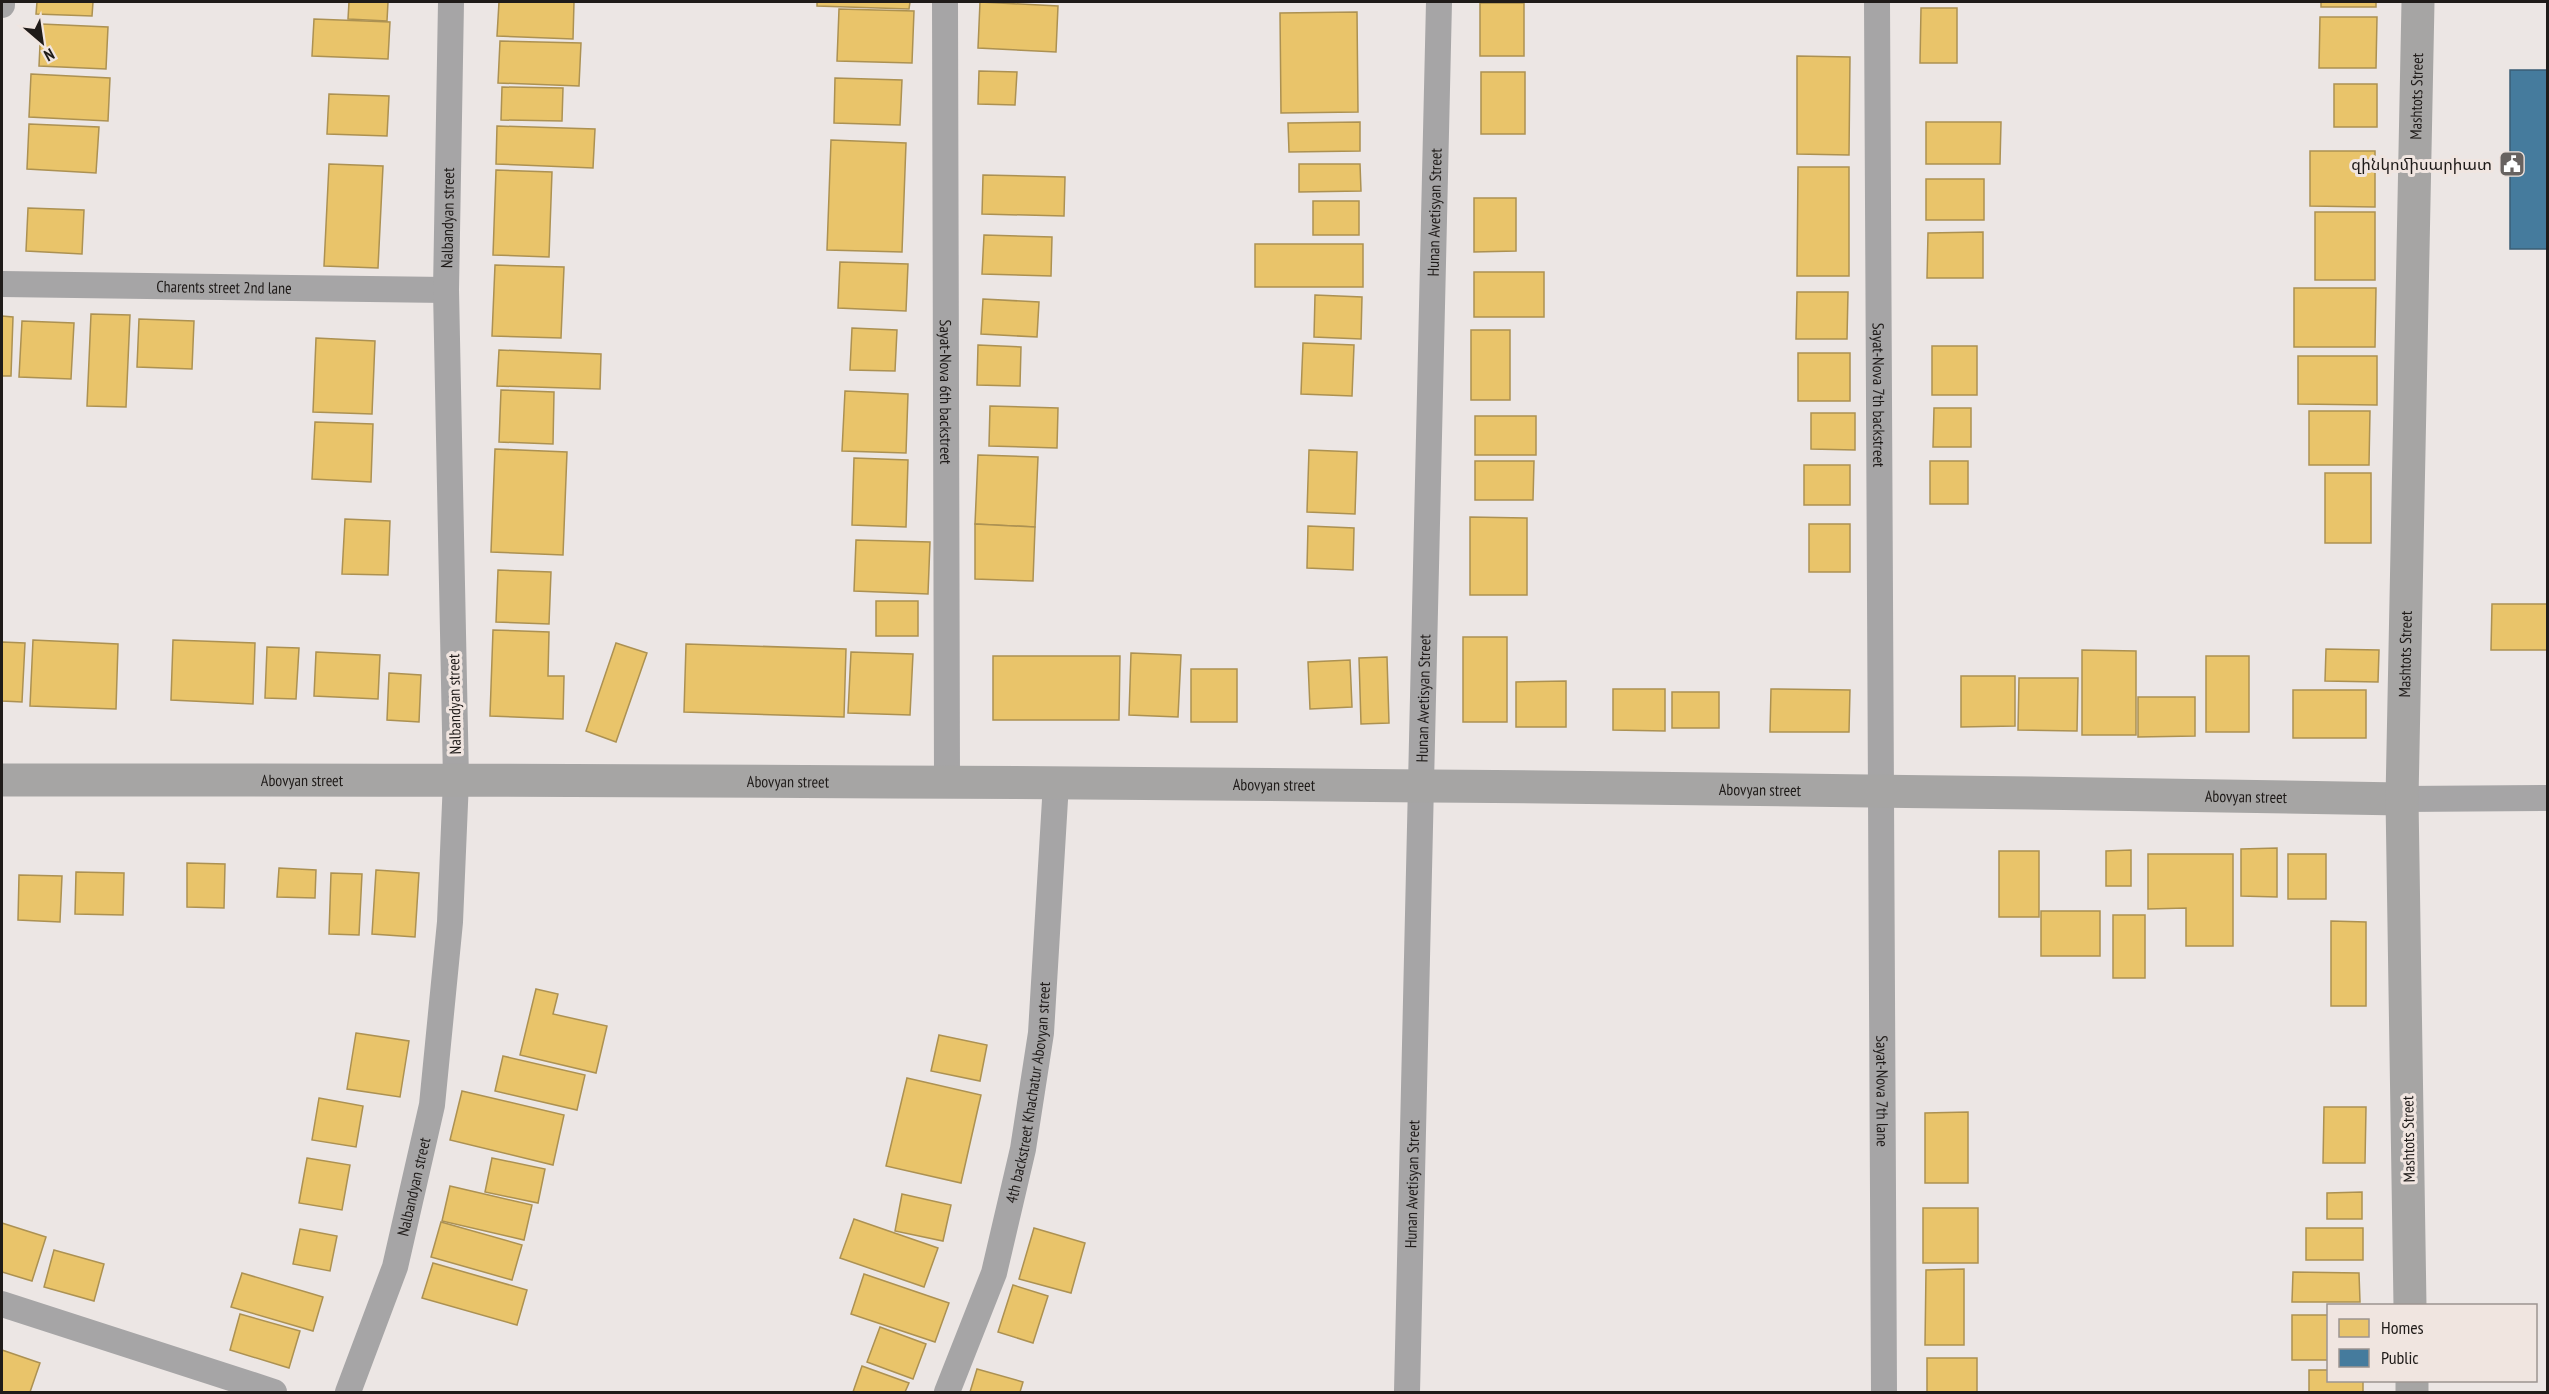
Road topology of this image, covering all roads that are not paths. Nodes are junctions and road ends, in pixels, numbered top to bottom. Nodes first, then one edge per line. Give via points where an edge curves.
1 (452, 2) edge
2 (945, 2) edge
3 (1439, 2) edge
4 (1876, 2) edge
5 (2418, 2) edge
6 (2, 285) edge
7 (446, 290) junction
8 (2, 780) edge
9 (456, 780) junction
10 (947, 782) junction
11 (1056, 783) junction
12 (1422, 786) junction
13 (1881, 789) junction
14 (2402, 798) junction
15 (2547, 798) edge
16 (2, 1304) edge
17 (2410, 1304) edge
18 (274, 1392) edge
19 (348, 1392) edge
20 (947, 1392) edge
21 (1407, 1392) edge
22 (1884, 1392) edge

1 - 7 street, Nalbandyan street
2 - 10 street, Sayat-Nova 6th backstreet
3 - 12 street, Hunan Avetisyan Street
4 - 13 street, Sayat-Nova 7th backstreet
5 - 14 main road, Mashtots Street
6 - 7 street, Charents street 2nd lane
7 - 9 street, Nalbandyan street
8 - 9 main road, Abovyan street
9 - 10 main road, Abovyan street
9 - 19 street, Nalbandyan street via 450,922 432,1105 395,1268
10 - 11 main road, Abovyan street
11 - 12 main road, Abovyan street
11 - 20 street, 4th backstreet Khachatur Abovyan street via 1041,1034 1023,1149 994,1273
12 - 13 main road, Abovyan street
12 - 21 street, Hunan Avetisyan Street
13 - 14 main road, Abovyan street
13 - 22 street, Sayat-Nova 7th lane
14 - 15 street, Abovyan street
14 - 17 main road, Mashtots Street
16 - 18 street

